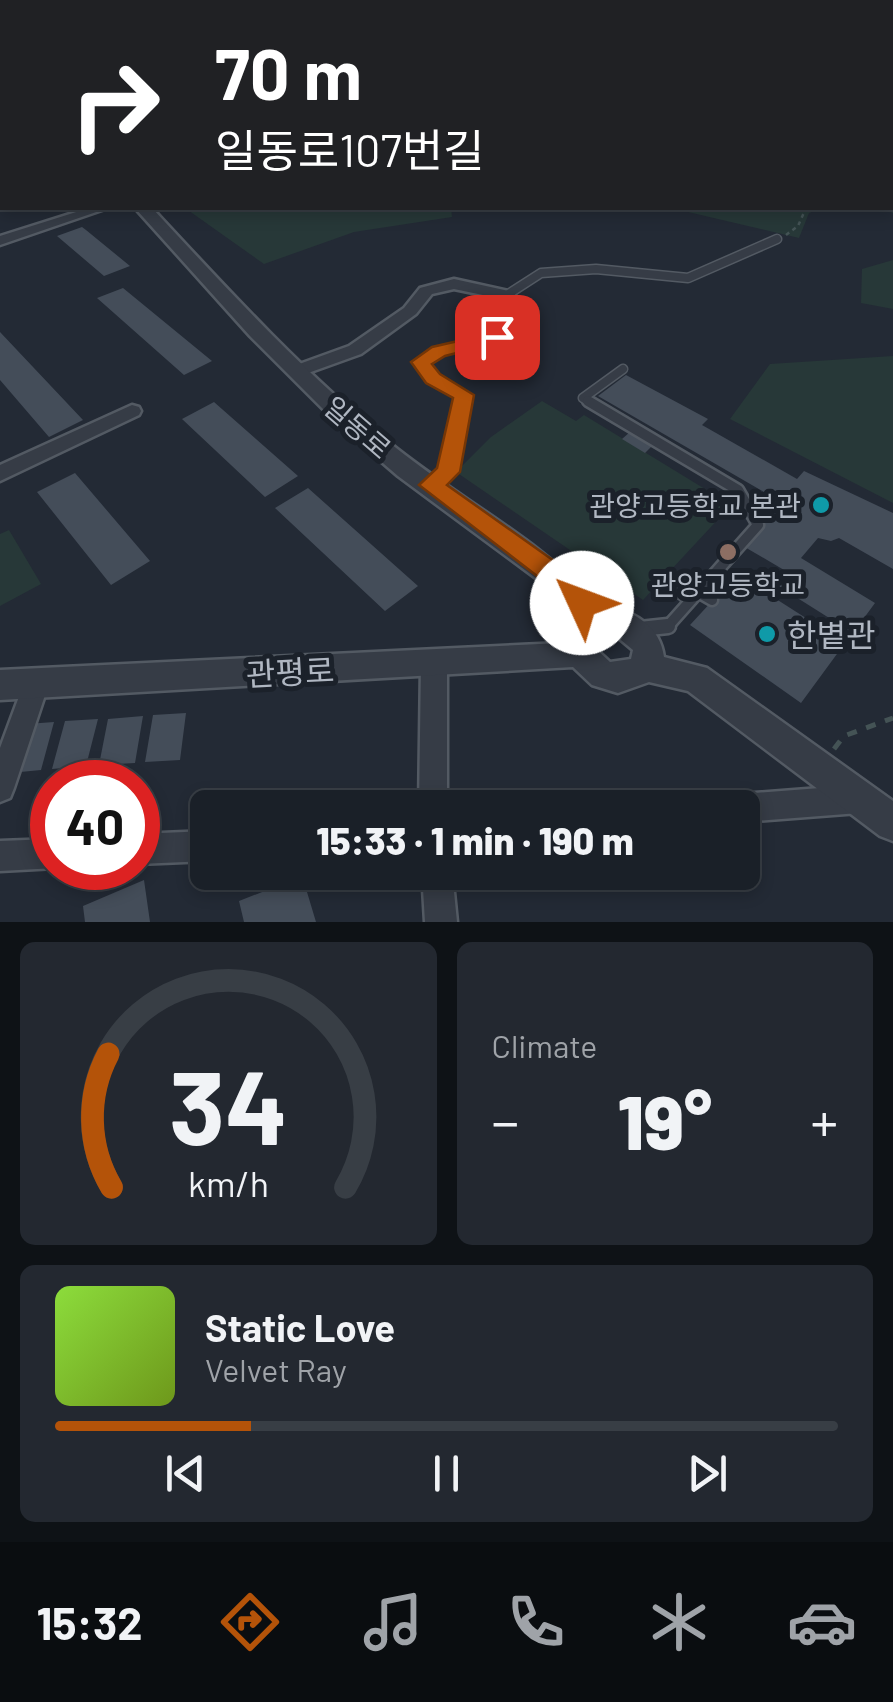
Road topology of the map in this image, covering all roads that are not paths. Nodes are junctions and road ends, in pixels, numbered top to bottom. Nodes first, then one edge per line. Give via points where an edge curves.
1 (94, 210) edge
2 (145, 210) edge
3 (777, 239) road end
4 (0, 241) edge
5 (508, 295) junction
6 (623, 368) dead end
7 (297, 371) junction
8 (132, 411) dead end
9 (0, 474) edge
10 (431, 485) junction
11 (661, 579) dead end
12 (695, 596) junction
13 (712, 600) dead end
14 (594, 620) junction
15 (637, 629) junction
16 (580, 652) junction
17 (434, 665) junction
18 (643, 667) junction
19 (36, 683) junction
20 (0, 685) edge
21 (0, 788) edge
22 (433, 790) edge
23 (861, 799) junction
24 (760, 807) edge
25 (893, 824) edge
26 (190, 847) edge
27 (160, 849) edge
28 (30, 855) edge
29 (0, 856) edge
30 (438, 890) edge
31 (441, 922) edge

1 - 4 street
2 - 7 street, 일동로
3 - 5 lane via 688,278 596,268 542,273
5 - 7 street via 454,284 426,291 355,350
5 - 10 lane via 497,337 421,362 433,378 464,395 448,472
6 - 12 lane via 582,398 738,490 758,525
7 - 10 street, 일동로 via 382,451
8 - 9 street
10 - 14 street, 일동로 via 568,586
11 - 12 lane
12 - 13 lane
12 - 15 lane via 668,626
14 - 15 street via 624,621
14 - 16 street via 578,639
15 - 18 street via 646,641
16 - 17 street, 관평로
16 - 18 street via 601,674 632,676
17 - 19 street, 관평로
17 - 22 street
18 - 23 street via 696,678
19 - 20 street, 관평로
19 - 21 street
23 - 24 street
23 - 25 street
26 - 27 street
28 - 29 street
30 - 31 street

